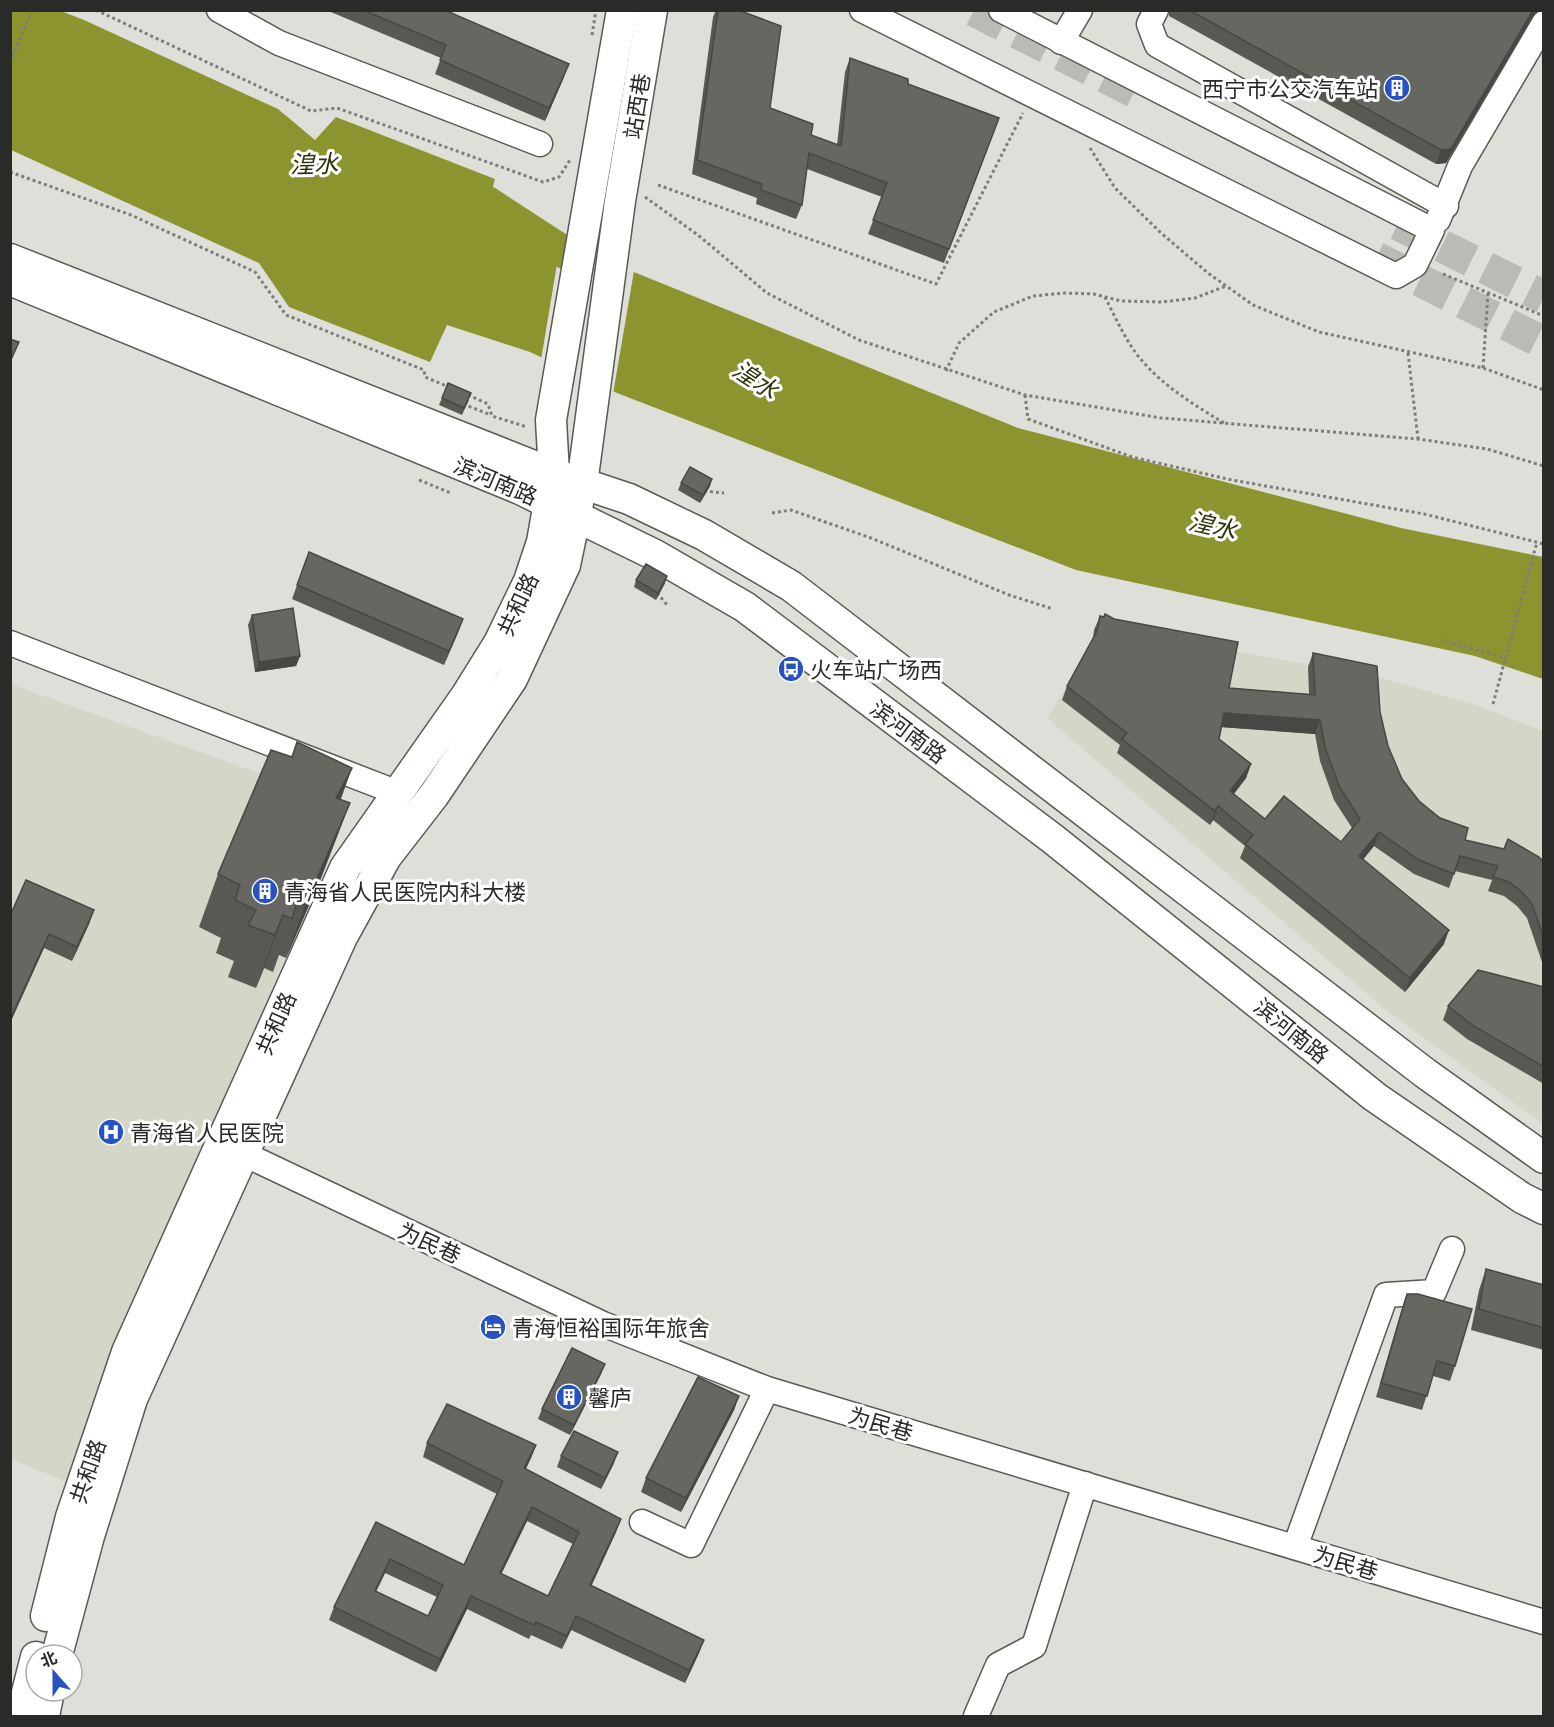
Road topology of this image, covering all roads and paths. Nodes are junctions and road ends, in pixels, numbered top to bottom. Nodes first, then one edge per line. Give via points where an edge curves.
1 (32, 10) edge
2 (219, 10) edge
3 (621, 10) edge
4 (652, 10) edge
5 (862, 10) edge
6 (1001, 10) edge
7 (1080, 10) edge
8 (1156, 10) edge
9 (1544, 23) edge
10 (1061, 42) junction
11 (10, 62) edge
12 (1032, 95) junction
13 (540, 144) dead end
14 (1088, 144) dead end
15 (10, 172) edge
16 (658, 185) dead end
17 (631, 198) junction
18 (1446, 206) junction
19 (1432, 230) junction
20 (10, 258) edge
21 (1443, 274) dead end
22 (10, 280) edge
23 (1226, 286) junction
24 (1488, 293) junction
25 (1105, 297) junction
26 (1544, 316) edge
27 (1408, 353) junction
28 (1483, 368) junction
29 (946, 371) junction
30 (457, 390) edge
31 (1544, 390) edge
32 (467, 395) edge
33 (1025, 395) junction
34 (453, 400) edge
35 (492, 416) junction
36 (542, 424) junction
37 (1226, 424) junction
38 (587, 434) joint
39 (1418, 439) junction
40 (1544, 466) edge
41 (419, 480) dead end
42 (582, 484) junction
43 (551, 488) junction
44 (693, 490) edge
45 (451, 493) dead end
46 (724, 493) dead end
47 (772, 513) dead end
48 (576, 515) junction
49 (1537, 542) junction
50 (1544, 544) edge
51 (656, 592) edge
52 (668, 606) dead end
53 (1053, 609) dead end
54 (1441, 640) dead end
55 (10, 642) edge
56 (1506, 658) junction
57 (1493, 704) dead end
58 (398, 793) junction
59 (244, 1154) junction
60 (1544, 1158) edge
61 (1544, 1209) edge
62 (1452, 1249) dead end
63 (767, 1389) junction
64 (1085, 1484) junction
65 (642, 1522) dead end
66 (1295, 1547) junction
67 (1544, 1622) edge
68 (39, 1643) edge
69 (60, 1643) edge
70 (976, 1716) edge

1 - 11 path
2 - 13 street via 279,43
3 - 36 main road, 站西巷 via 591,194
4 - 17 main road, 站西巷
5 - 12 street
6 - 10 street
7 - 10 street
8 - 18 street via 1149,24 1156,45
9 - 18 street via 1460,166
10 - 19 street
12 - 16 path via 936,284
12 - 19 street via 1396,276 1415,265
14 - 23 path via 1115,188 1161,233
15 - 30 path via 131,215 255,272 286,315 424,370 425,377
17 - 29 path via 698,235 766,293 859,340
17 - 38 main road, 站西巷
18 - 19 street
20 - 43 main road
21 - 24 path
22 - 43 main road, 滨河南路
23 - 25 path via 1195,298 1162,303
23 - 27 path via 1253,305 1319,332
24 - 26 path
24 - 28 path
25 - 29 path via 1065,292 1033,296 994,312 959,343
25 - 37 path via 1132,347 1152,372
27 - 28 path
27 - 39 path
28 - 31 path
29 - 33 path
32 - 35 path via 488,404
33 - 37 path via 1161,418
33 - 49 path via 1028,419 1132,457 1232,480 1424,514
34 - 35 path
35 - 36 path
36 - 43 main road, 共和路
37 - 39 path
38 - 42 main road, 共和路
39 - 40 path via 1487,449
41 - 45 path
42 - 43 main road, 滨河南路
42 - 48 main road, 共和路
42 - 60 main road, 滨河南路 via 629,499 704,535 791,586 1425,1073
43 - 48 main road, 滨河南路
43 - 58 main road, 共和路 via 542,542 529,581 499,644
44 - 46 path
47 - 53 path via 791,510
48 - 59 main road, 共和路 via 565,565 512,679 434,795 386,857 342,937
48 - 61 main road, 滨河南路 via 745,607 1053,839 1375,1097
49 - 50 path
49 - 56 path
51 - 52 path
54 - 56 path
55 - 58 street
56 - 57 path
58 - 68 main road, 共和路 via 345,868 128,1352 71,1517
59 - 63 street, 为民巷 via 603,1324
59 - 69 main road, 共和路 via 132,1399
62 - 66 street via 1434,1292 1386,1295
63 - 64 street, 为民巷
63 - 65 street via 691,1545
64 - 66 street, 为民巷
64 - 70 street via 1034,1646 998,1665
66 - 67 street, 为民巷

